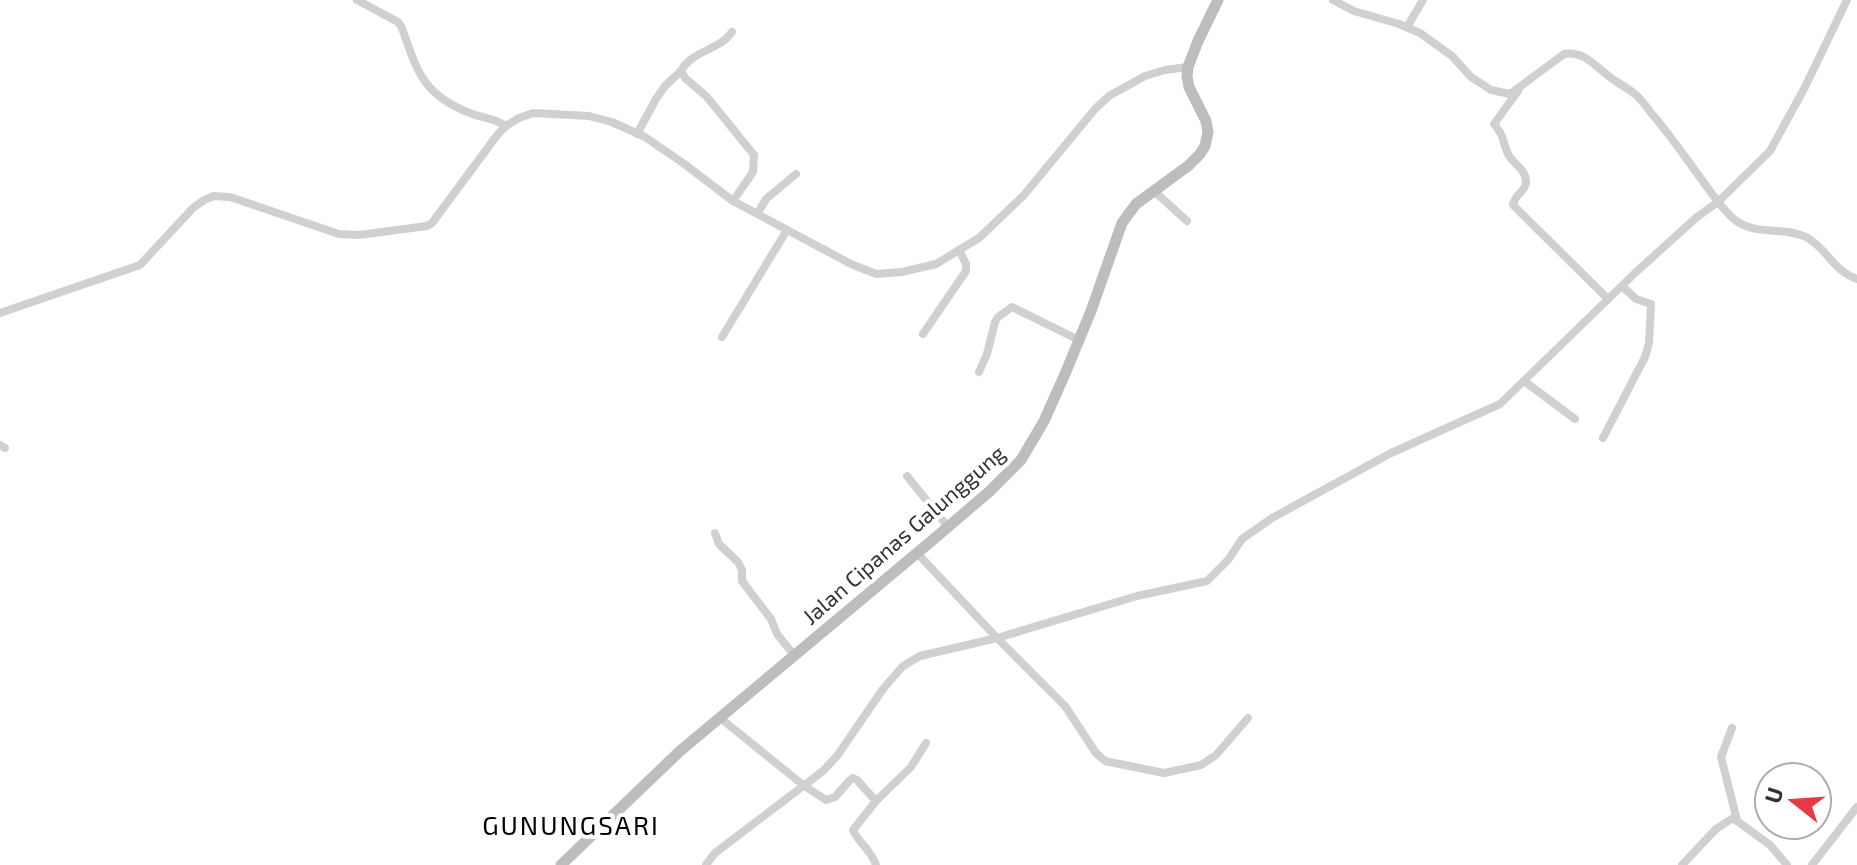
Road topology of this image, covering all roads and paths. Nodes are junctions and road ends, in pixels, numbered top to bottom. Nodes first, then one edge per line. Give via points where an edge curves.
1 (357, 0) edge
2 (1218, 0) edge
3 (1333, 0) edge
4 (1423, 0) edge
5 (1847, 0) edge
6 (1407, 27) junction
7 (732, 32) dead end
8 (1188, 67) junction
9 (681, 71) junction
10 (1523, 85) junction
11 (506, 126) junction
12 (637, 134) junction
13 (796, 174) dead end
14 (1154, 191) junction
15 (733, 201) junction
16 (1718, 202) junction
17 (758, 213) junction
18 (1187, 221) dead end
19 (787, 230) junction
20 (959, 250) junction
21 (1857, 279) edge
22 (1622, 286) junction
23 (1608, 299) junction
24 (0, 313) edge
25 (923, 334) dead end
26 (722, 337) dead end
27 (1075, 338) junction
28 (979, 372) dead end
29 (1524, 381) junction
30 (1575, 419) dead end
31 (1603, 438) dead end
32 (907, 476) dead end
33 (948, 527) junction
34 (715, 533) dead end
35 (917, 553) junction
36 (997, 638) junction
37 (794, 655) junction
38 (719, 717) junction
39 (1248, 718) dead end
40 (1732, 728) dead end
41 (926, 743) dead end
42 (803, 785) junction
43 (876, 801) junction
44 (1857, 807) edge
45 (1738, 821) junction
46 (561, 865) edge
47 (706, 865) edge
48 (876, 865) edge
49 (1682, 865) edge
50 (1787, 865) edge
51 (1812, 865) edge

1 - 11 street via 398,22 421,79 433,92 459,109
2 - 8 street
3 - 6 street
4 - 6 street
5 - 16 street via 1770,151
6 - 10 street via 1491,90 1510,94
7 - 9 street via 688,60
8 - 14 street, Jalan Cipanas Galunggung via 1189,87 1206,121 1205,146
8 - 20 street via 1145,76 1109,96 1024,195
9 - 12 street via 665,86
9 - 15 street via 754,155 753,172
10 - 16 street via 1564,54 1583,55 1637,95
10 - 23 street via 1494,124 1526,182 1513,205
11 - 12 street via 533,113 568,114 600,119
11 - 24 street via 427,226 339,234 214,196 193,208 140,265
12 - 15 street
13 - 17 street via 766,199
14 - 18 street
14 - 27 street, Jalan Cipanas Galunggung via 1122,223
15 - 17 street
16 - 21 street via 1746,227 1804,236
16 - 22 street
17 - 19 street
19 - 20 street via 876,274 936,264
19 - 26 street
20 - 25 street via 966,271
22 - 23 street
22 - 31 street via 1651,304 1649,343
23 - 29 street
27 - 28 street via 1012,307 995,322
27 - 33 street, Jalan Cipanas Galunggung via 1044,421 1021,460
29 - 30 street
29 - 36 street via 1500,404 1391,453 1272,518 1242,539 1207,581
32 - 33 street
33 - 35 street, Jalan Cipanas Galunggung
34 - 37 street
35 - 36 street
35 - 37 street, Jalan Cipanas Galunggung
36 - 39 street via 1065,706 1096,753 1110,763 1164,773 1201,765
36 - 42 street via 920,656 903,666 837,756
37 - 38 street, Jalan Cipanas Galunggung
38 - 42 street
38 - 46 street, Jalan Cipanas Galunggung
40 - 45 street via 1721,757
41 - 43 street via 911,767
42 - 43 street via 829,800 853,778
42 - 47 street
43 - 48 street via 853,830
44 - 51 street
45 - 49 street via 1733,818 1716,829
45 - 50 street

